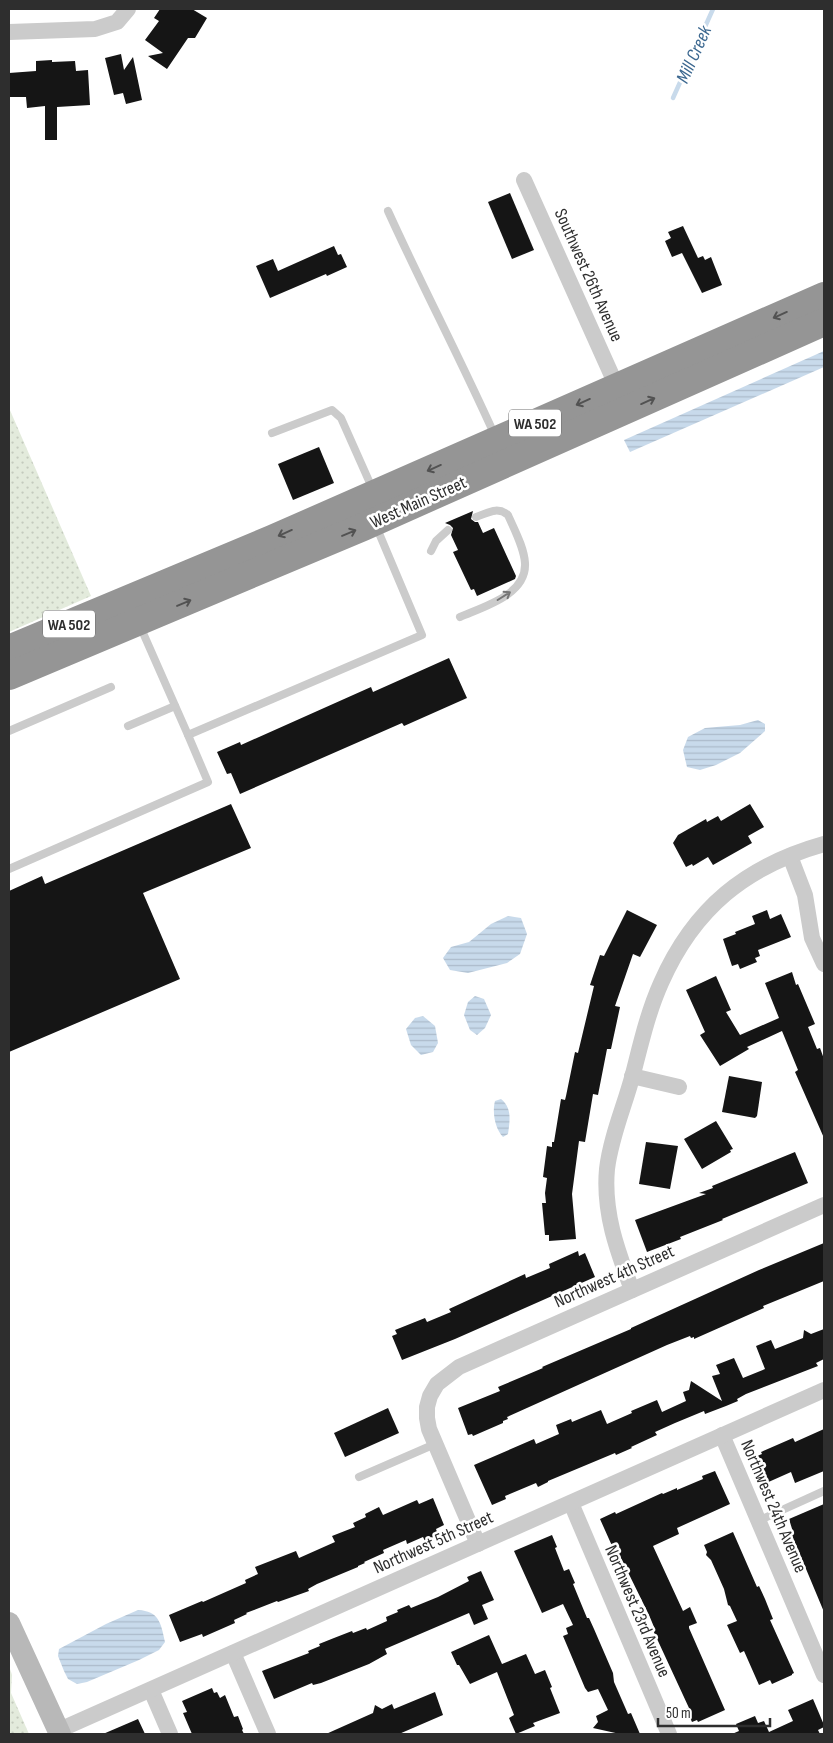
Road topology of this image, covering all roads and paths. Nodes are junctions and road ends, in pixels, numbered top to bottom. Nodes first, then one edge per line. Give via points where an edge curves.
1 (128, 9) edge
2 (9, 32) edge
3 (524, 180) dead end
4 (388, 210) dead end
5 (824, 296) edge
6 (824, 322) edge
7 (617, 387) junction
8 (272, 434) dead end
9 (502, 451) junction
10 (374, 494) junction
11 (476, 517) dead end
12 (374, 522) junction
13 (448, 530) dead end
14 (431, 551) dead end
15 (134, 611) junction
16 (460, 617) dead end
17 (9, 650) edge
18 (9, 676) edge
19 (111, 687) dead end
20 (176, 706) junction
21 (128, 726) dead end
22 (9, 731) edge
23 (188, 735) junction
24 (824, 844) edge
25 (790, 856) junction
26 (9, 869) edge
27 (824, 964) edge
28 (632, 1076) junction
29 (678, 1088) dead end
30 (824, 1205) edge
31 (632, 1290) junction
32 (824, 1390) edge
33 (722, 1435) junction
34 (435, 1444) junction
35 (359, 1477) dead end
36 (824, 1491) edge
37 (571, 1503) junction
38 (758, 1521) junction
39 (478, 1544) junction
40 (9, 1623) edge
41 (233, 1654) junction
42 (824, 1675) edge
43 (151, 1690) junction
44 (58, 1733) edge
45 (170, 1734) edge
46 (268, 1734) edge
47 (669, 1734) edge

1 - 2 street via 117,22 95,29
3 - 7 street, Southwest 26th Avenue
4 - 9 lane
5 -> 7 highway, West Main Street / WA 502
9 -> 6 highway, West Main Street / WA 502
7 -> 9 highway, West Main Street / WA 502
8 - 10 lane via 332,410 342,418
9 -> 10 highway, West Main Street / WA 502
9 - 12 highway, West Main Street / WA 502
10 -> 15 highway, West Main Street / WA 502
16 -> 11 lane via 515,589 525,565 508,515 496,510
15 -> 12 highway, West Main Street / WA 502
12 - 23 lane via 422,635
13 - 14 lane
15 - 17 highway, West Main Street / WA 502
15 - 18 highway, West Main Street / WA 502
15 - 20 lane
19 - 22 lane
20 - 21 lane
20 - 23 lane
23 - 26 lane via 208,782
24 - 25 street
25 - 27 street via 805,894 812,938
25 - 28 street via 740,881 710,906 680,945 657,992
28 - 29 street
28 - 31 street via 616,1128 606,1196 613,1240
30 - 31 street, Northwest 4th Street
31 - 34 street, Northwest 4th Street via 459,1367 437,1384 426,1406 429,1430
32 - 33 street, Northwest 5th Street
33 - 37 street, Northwest 5th Street
33 - 38 street, Northwest 24th Avenue
34 - 35 lane
34 - 39 street
36 - 38 lane
37 - 39 street, Northwest 5th Street
37 - 47 street, Northwest 23rd Avenue
38 - 42 street, Northwest 24th Avenue
39 - 41 street, Northwest 5th Street
40 - 44 street
41 - 43 street, Northwest 5th Street
41 - 46 street
43 - 44 street, Northwest 5th Street
43 - 45 street

